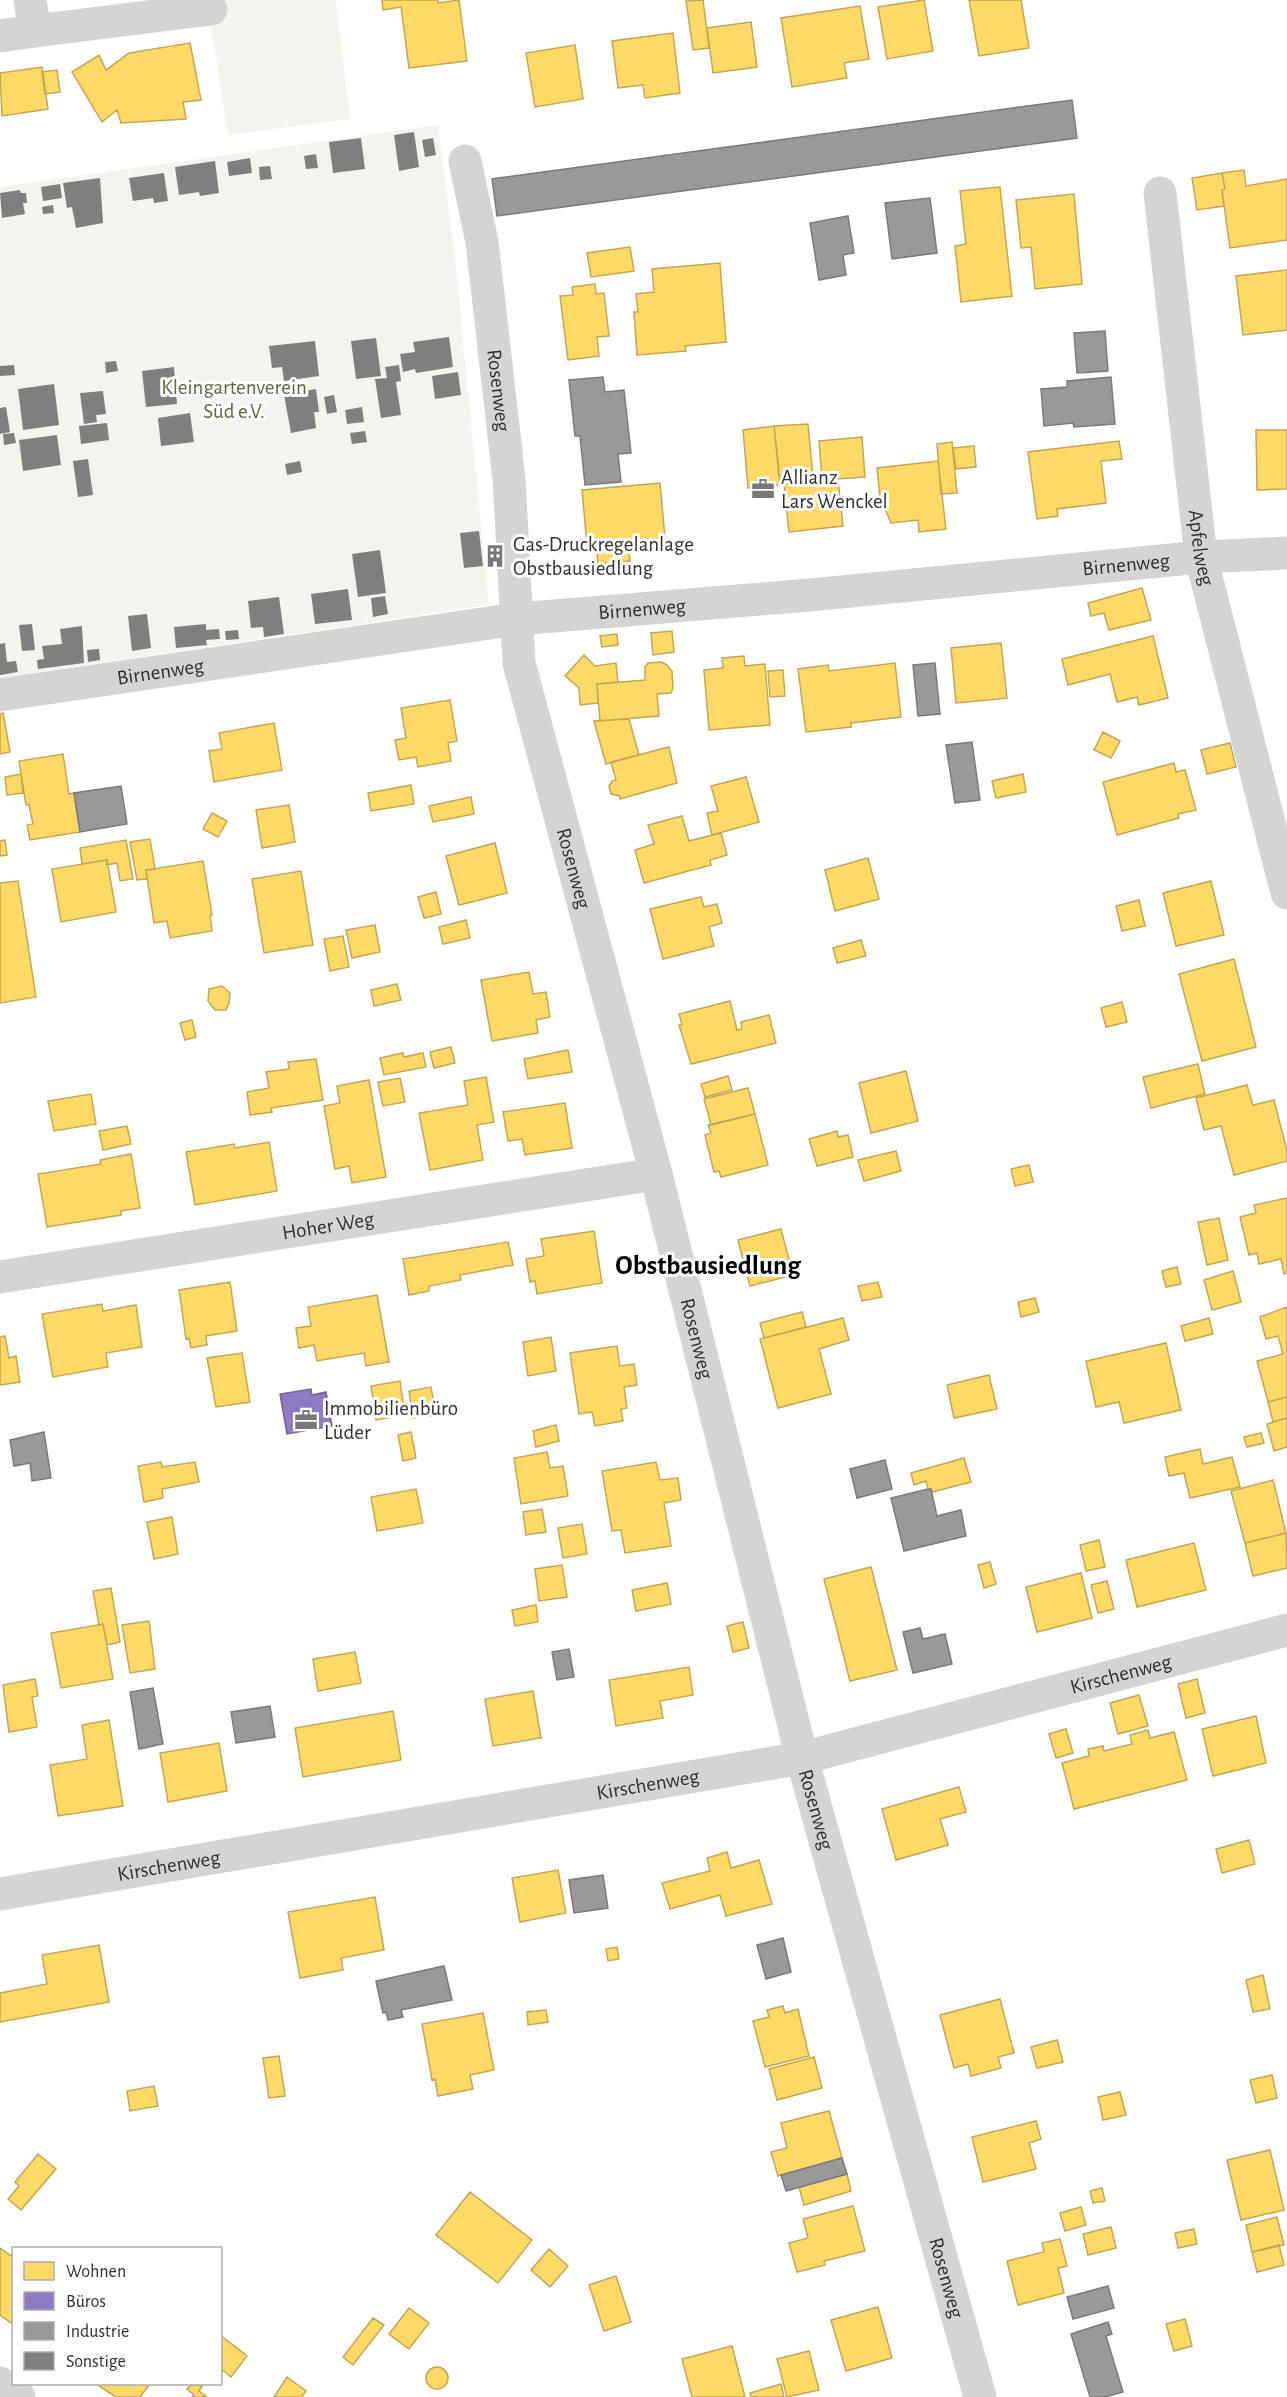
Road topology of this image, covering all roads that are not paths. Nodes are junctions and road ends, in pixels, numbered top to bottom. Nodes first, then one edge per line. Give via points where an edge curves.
1 (211, 9) dead end
2 (33, 15) edge
3 (0, 36) edge
4 (465, 161) dead end
5 (1160, 193) dead end
6 (1287, 553) edge
7 (1201, 557) junction
8 (517, 620) junction
9 (0, 695) edge
10 (1287, 893) edge
11 (656, 1174) junction
12 (0, 1276) edge
13 (1287, 1630) edge
14 (802, 1758) junction
15 (0, 1894) edge
16 (0, 2383) edge
17 (19, 2397) edge
18 (980, 2397) edge

1 - 2 street
2 - 3 street
4 - 8 street, Rosenweg via 482,242 505,443
5 - 7 street, Apfelweg
6 - 7 street, Birnenweg
7 - 8 street, Birnenweg
7 - 10 street, Apfelweg
8 - 9 street, Birnenweg
8 - 11 street, Rosenweg via 519,663
11 - 12 street, Hoher Weg
11 - 14 street, Rosenweg
13 - 14 street, Kirschenweg
14 - 15 street, Kirschenweg
14 - 18 street, Rosenweg
16 - 17 street

